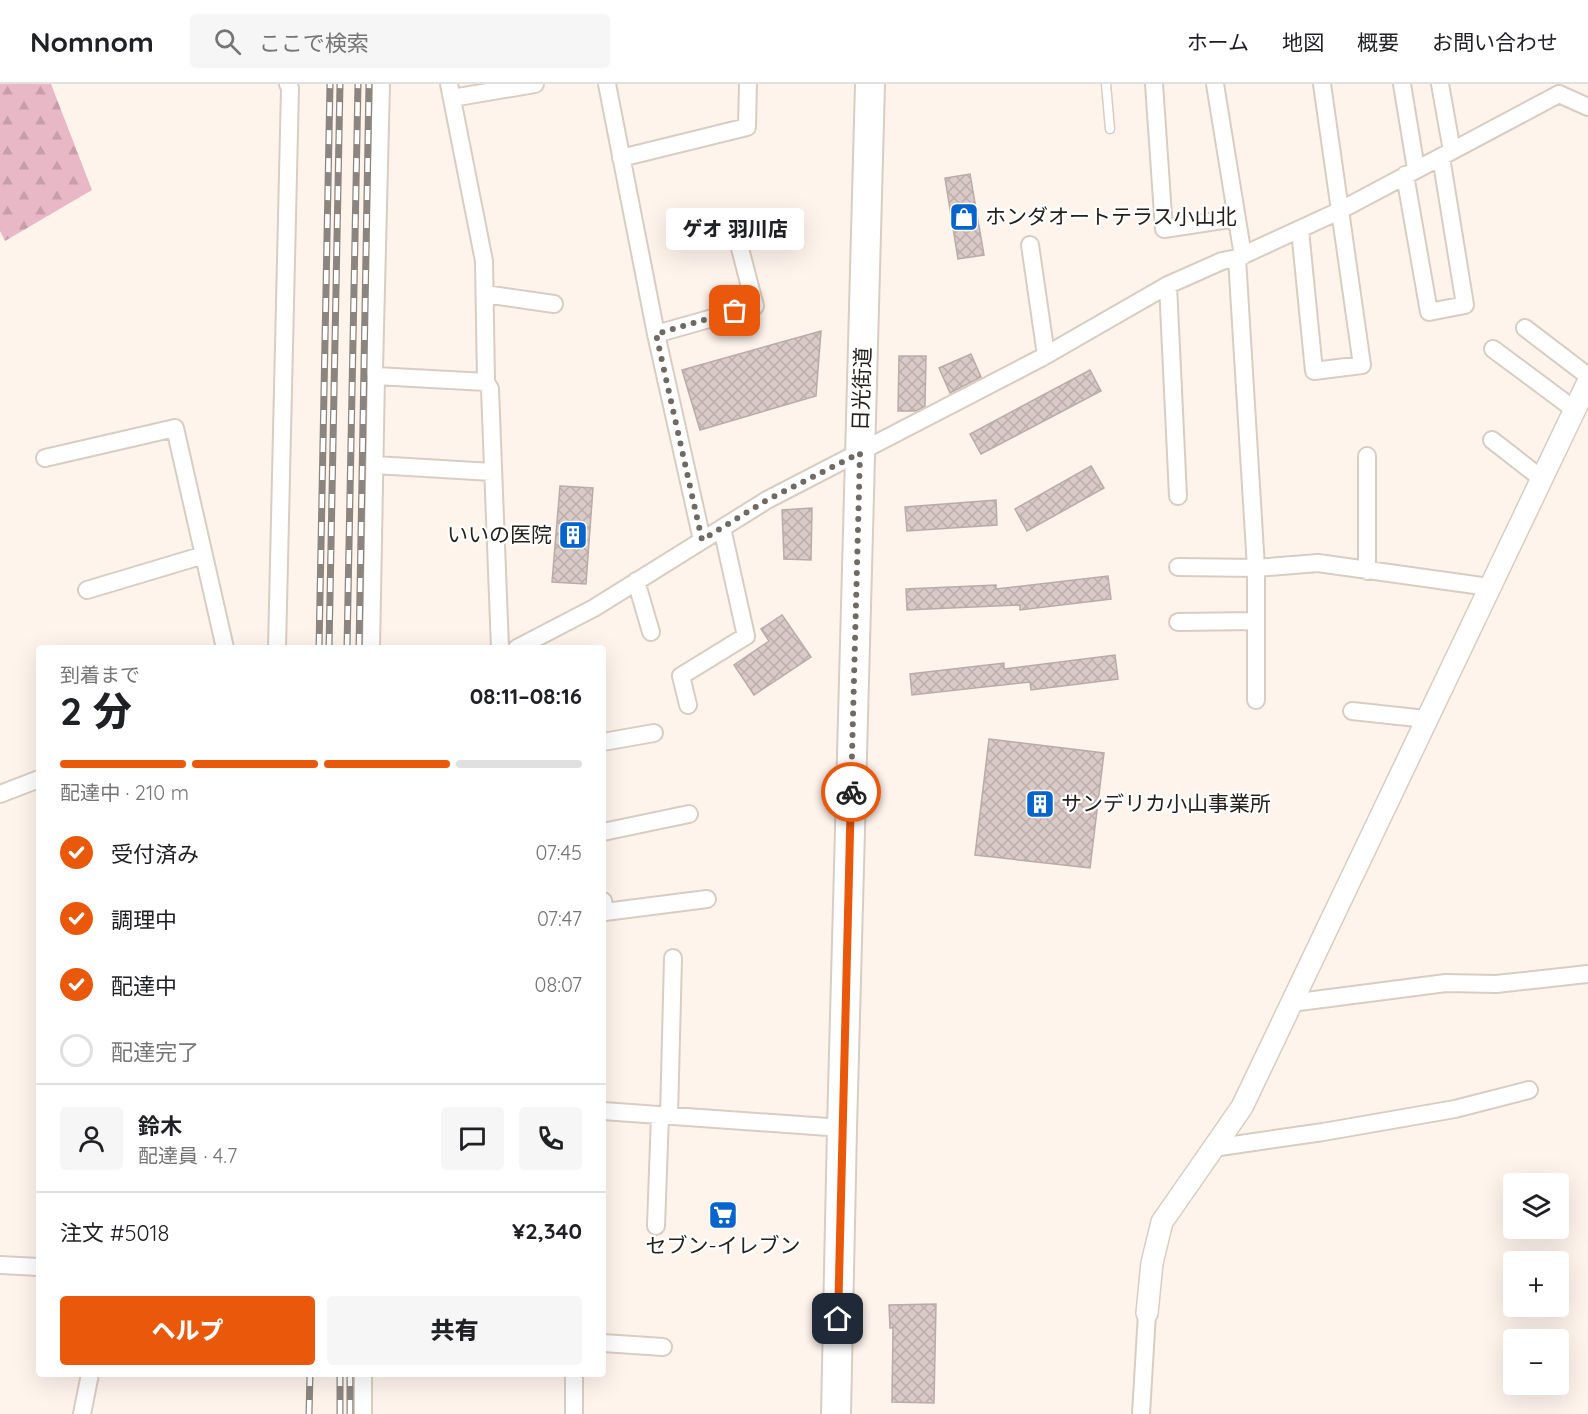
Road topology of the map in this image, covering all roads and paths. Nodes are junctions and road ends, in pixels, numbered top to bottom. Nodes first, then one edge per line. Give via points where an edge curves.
1 (381, 84) edge
2 (535, 84) edge
3 (608, 84) edge
4 (748, 84) edge
5 (870, 84) edge
6 (1106, 84) edge
7 (1154, 84) edge
8 (1215, 84) edge
9 (1322, 84) edge
10 (1402, 84) edge
11 (1440, 84) edge
12 (289, 85) edge
13 (485, 88) edge
14 (1559, 89) edge
15 (450, 91) edge
16 (1588, 107) edge
17 (1110, 129) dead end
18 (1446, 154) junction
19 (621, 158) junction
20 (1411, 172) junction
21 (1339, 211) junction
22 (1236, 218) junction
23 (1300, 230) junction
24 (736, 233) dead end
25 (1030, 244) dead end
26 (1240, 257) junction
27 (1168, 285) junction
28 (485, 294) junction
29 (554, 304) dead end
30 (1525, 328) dead end
31 (656, 334) junction
32 (1493, 350) dead end
33 (1046, 355) junction
34 (376, 376) junction
35 (1588, 376) edge
36 (486, 382) junction
37 (1588, 382) edge
38 (1575, 410) junction
39 (1492, 440) dead end
40 (860, 453) junction
41 (1367, 456) dead end
42 (45, 458) dead end
43 (375, 465) junction
44 (492, 472) junction
45 (1542, 479) junction
46 (1178, 496) dead end
47 (722, 528) junction
48 (702, 540) junction
49 (204, 555) junction
50 (1178, 567) dead end
51 (1256, 568) junction
52 (1367, 571) junction
53 (636, 581) junction
54 (1489, 587) junction
55 (87, 590) dead end
56 (1256, 621) junction
57 (1178, 622) dead end
58 (651, 632) dead end
59 (224, 645) edge
60 (277, 645) edge
61 (371, 645) edge
62 (500, 645) edge
63 (526, 645) edge
64 (1256, 700) dead end
65 (688, 705) dead end
66 (1352, 711) dead end
67 (1426, 719) junction
68 (654, 732) dead end
69 (606, 741) edge
70 (36, 780) edge
71 (0, 794) edge
72 (689, 814) dead end
73 (606, 831) edge
74 (707, 899) dead end
75 (606, 912) edge
76 (673, 958) dead end
77 (1588, 974) edge
78 (1291, 1003) junction
79 (1529, 1090) dead end
80 (606, 1111) edge
81 (665, 1115) junction
82 (842, 1128) junction
83 (1213, 1148) junction
84 (656, 1226) dead end
85 (0, 1265) edge
86 (36, 1267) edge
87 (1147, 1313) joint
88 (606, 1343) edge
89 (663, 1347) dead end
90 (89, 1377) edge
91 (363, 1377) edge
92 (574, 1377) edge
93 (82, 1414) edge
94 (363, 1414) edge
95 (574, 1414) edge
96 (836, 1414) edge
97 (1141, 1414) edge

1 - 34 street
2 - 13 street
3 - 19 street
4 - 19 street via 747,127
5 - 40 highway, 日光街道
6 - 17 lane
7 - 22 street via 1164,229
8 - 22 street
9 - 21 street
10 - 20 street
11 - 18 street
12 - 60 street
13 - 15 street
14 - 16 street
14 - 18 street
15 - 28 street via 484,261
18 - 20 street
18 - 20 street via 1465,305 1429,312
19 - 31 street
20 - 21 street
21 - 23 street
21 - 23 street via 1362,365 1314,371
22 - 26 street
23 - 26 street
24 - 31 street via 755,306
25 - 33 street
26 - 27 street
26 - 51 street
27 - 33 street
27 - 46 street
28 - 29 street
28 - 36 street
30 - 35 street
31 - 48 street
32 - 38 street
33 - 40 street
34 - 36 street
34 - 43 street
36 - 44 street via 490,389
37 - 38 street
38 - 45 street
39 - 45 street
40 - 47 street via 767,500
40 - 82 highway, 日光街道
41 - 52 street
42 - 49 street via 175,428
43 - 44 street
43 - 61 street
44 - 62 street
45 - 54 street
47 - 48 street
47 - 65 street via 746,636 681,676
48 - 53 street
49 - 55 street
49 - 59 street
50 - 51 street
51 - 52 street via 1318,563
51 - 56 street
52 - 54 street
53 - 58 street
53 - 63 street
54 - 67 street
56 - 57 street
56 - 64 street
66 - 67 street
67 - 78 street
68 - 69 street
70 - 71 street
72 - 73 street
74 - 75 street
76 - 81 street
77 - 78 street via 1496,984 1446,983
78 - 83 street via 1242,1107
79 - 83 street via 1455,1109
80 - 81 street
81 - 82 street
81 - 84 street
82 - 96 highway, 日光街道
83 - 87 street via 1162,1222 1152,1263
85 - 86 street
87 - 97 street
88 - 89 street
90 - 93 street
91 - 94 street
92 - 95 street

